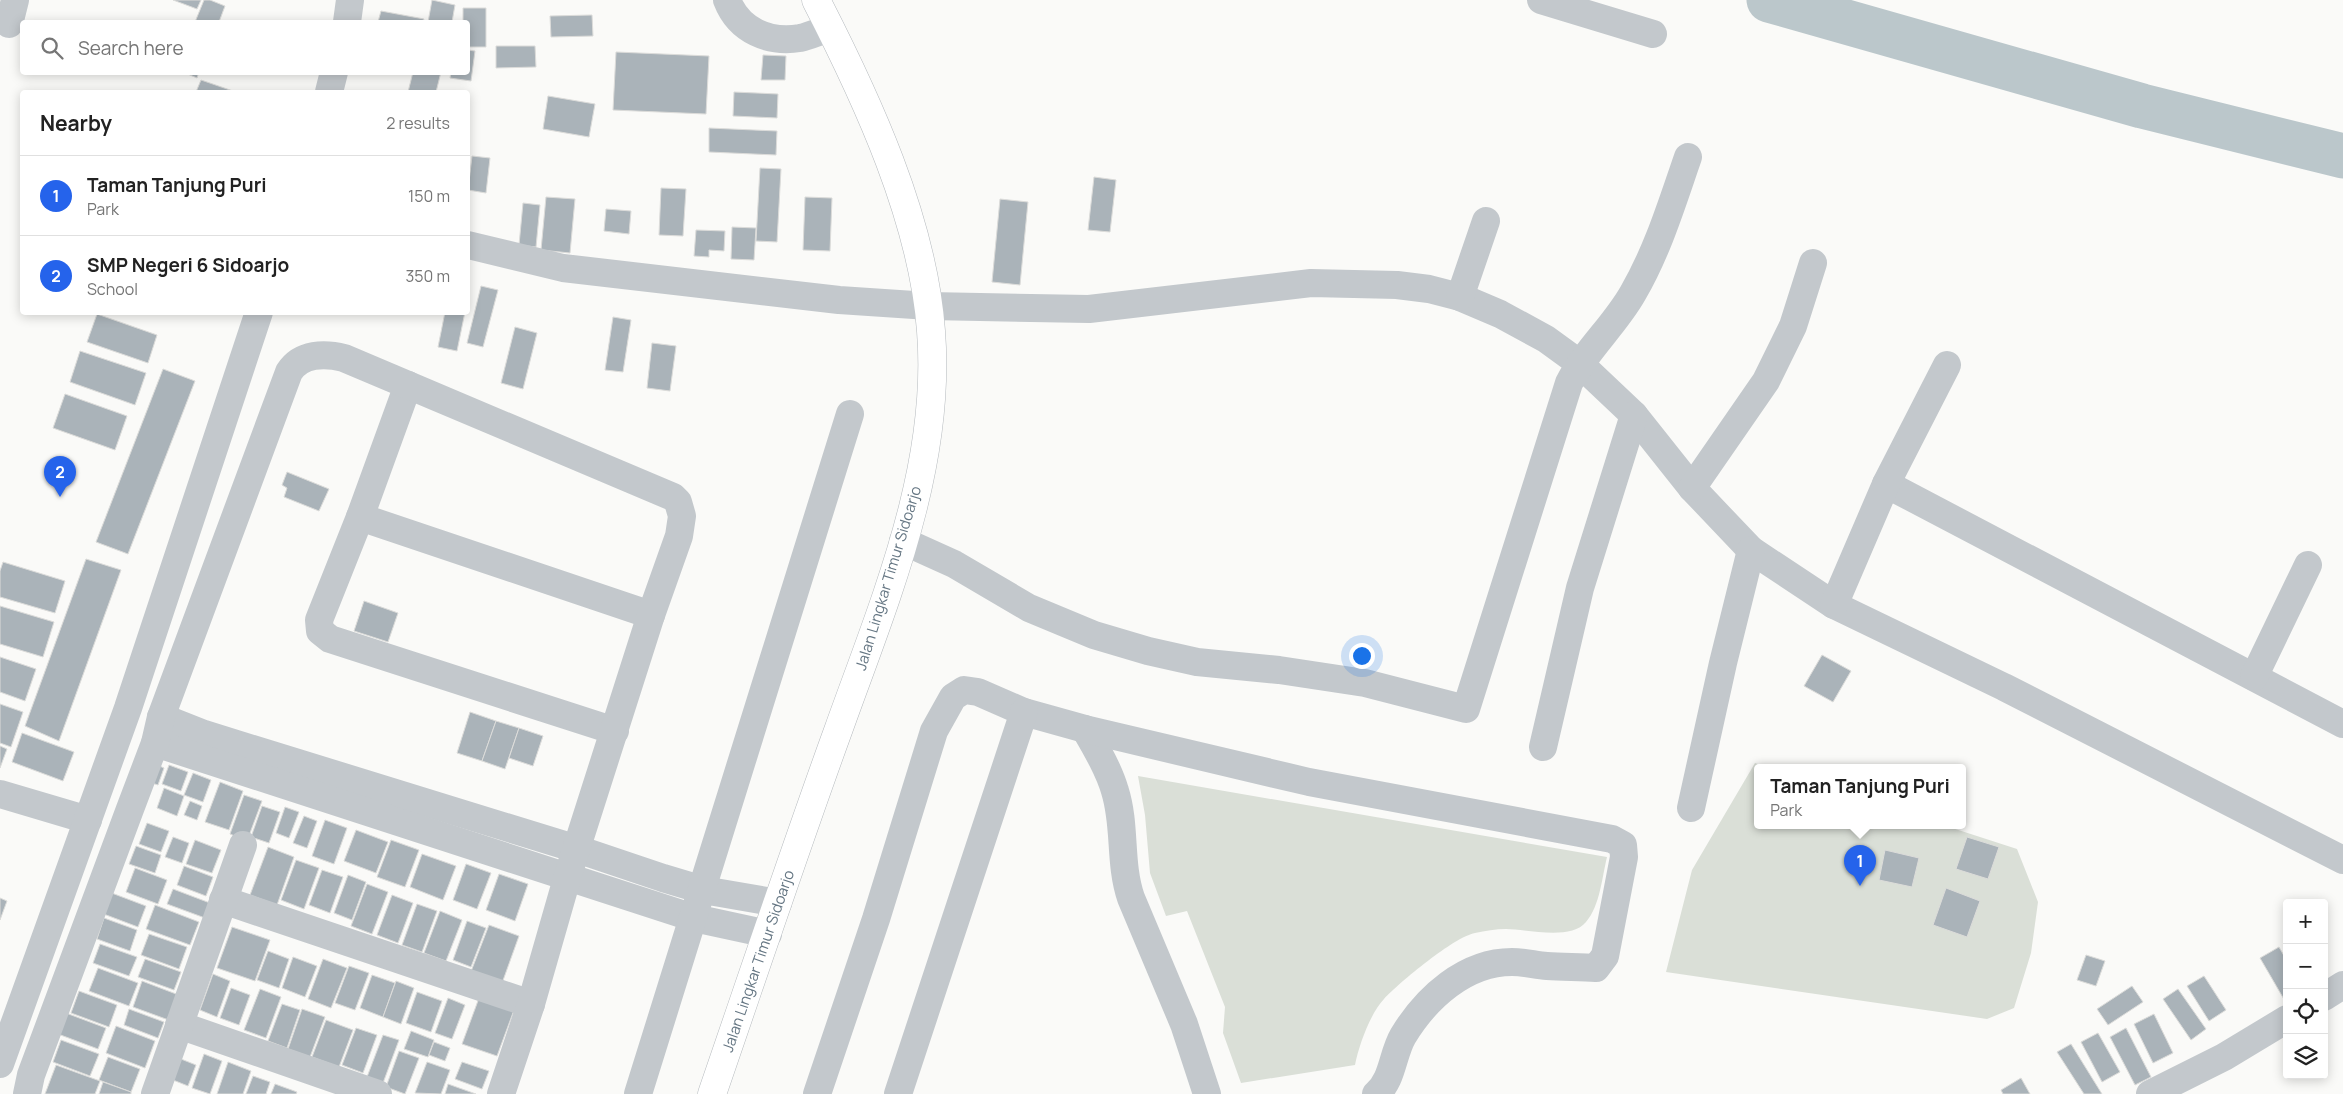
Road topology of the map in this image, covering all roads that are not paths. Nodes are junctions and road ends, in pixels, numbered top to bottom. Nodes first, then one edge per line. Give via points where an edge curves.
1 (350, 0) edge
2 (728, 0) edge
3 (816, 0) edge
4 (1541, 0) edge
5 (347, 20) edge
6 (830, 28) junction
7 (1653, 34) dead end
8 (333, 75) edge
9 (330, 90) edge
10 (1688, 157) dead end
11 (1486, 221) dead end
12 (470, 245) edge
13 (1813, 263) dead end
14 (1460, 297) junction
15 (929, 306) junction
16 (258, 315) edge
17 (1579, 363) junction
18 (1947, 365) dead end
19 (408, 385) junction
20 (850, 414) dead end
21 (1634, 415) junction
22 (1886, 484) junction
23 (1692, 488) junction
24 (360, 517) junction
25 (903, 540) junction
26 (1751, 550) junction
27 (2308, 565) dead end
28 (1834, 605) junction
29 (651, 616) junction
30 (2254, 677) junction
31 (1024, 712) junction
32 (2343, 724) edge
33 (1085, 729) junction
34 (158, 730) junction
35 (616, 731) junction
36 (1542, 747) dead end
37 (0, 794) edge
38 (358, 795) junction
39 (1691, 808) dead end
40 (88, 820) junction
41 (243, 845) dead end
42 (577, 849) junction
43 (2343, 860) edge
44 (568, 875) junction
45 (703, 890) junction
46 (223, 900) junction
47 (778, 903) junction
48 (694, 918) junction
49 (768, 934) junction
50 (2343, 985) edge
51 (2328, 994) edge
52 (531, 1004) junction
53 (2283, 1021) edge
54 (179, 1025) junction
55 (0, 1064) edge
56 (27, 1094) edge
57 (155, 1094) edge
58 (378, 1094) edge
59 (501, 1094) edge
60 (638, 1094) edge
61 (712, 1094) edge
62 (818, 1094) edge
63 (898, 1094) edge
64 (1207, 1094) edge
65 (1376, 1094) edge
66 (2150, 1094) edge

1 - 5 street
2 - 6 street via 743,25 757,34 802,38
3 - 6 main road, Jalan Lingkar Timur Sidoarjo
4 - 7 street
6 - 15 main road, Jalan Lingkar Timur Sidoarjo via 892,167 916,241
8 - 9 street
10 - 17 street via 1659,240 1634,292
11 - 14 street
12 - 15 street via 563,268 838,300
13 - 23 street via 1793,326 1766,381
14 - 15 street via 1397,285 1311,283 1089,309
14 - 17 street via 1546,339
15 - 25 main road, Jalan Lingkar Timur Sidoarjo via 932,334 930,420
16 - 40 street
17 - 21 street
17 - 25 street via 1569,383 1466,709 1365,683 1197,662 1094,635 1029,608 954,564
18 - 22 street
19 - 24 street
19 - 29 street via 676,498 682,524
19 - 34 street via 332,355 314,355 291,369
20 - 45 street
21 - 23 street
21 - 36 street via 1580,588
22 - 28 street
22 - 30 street
23 - 26 street
24 - 29 street
24 - 35 street via 319,620 325,636
25 - 47 main road, Jalan Lingkar Timur Sidoarjo via 879,620
26 - 28 street
26 - 39 street
27 - 30 street
28 - 43 street
29 - 35 street
30 - 32 street
31 - 33 street
31 - 62 street via 978,692 964,690 953,697 934,731
31 - 63 street
33 - 64 street via 1115,791 1124,879 1184,1024
33 - 65 street via 1309,782 1612,839 1623,845 1624,857 1605,956 1596,968 1513,962 1489,964 1468,973 1444,987 1425,1005 1398,1044 1386,1082
34 - 38 street via 199,746
34 - 56 street via 31,1075
35 - 42 street
37 - 40 street
38 - 42 street
38 - 44 street
40 - 55 street
41 - 46 street
42 - 44 street
42 - 45 street
44 - 48 street
44 - 52 street
45 - 47 street
45 - 48 street
46 - 52 street
46 - 54 street
47 - 49 main road, Jalan Lingkar Timur Sidoarjo
48 - 49 street
48 - 60 street
49 - 61 main road, Jalan Lingkar Timur Sidoarjo
50 - 51 street
52 - 59 street
53 - 66 street via 2224,1057
54 - 57 street
54 - 58 street

